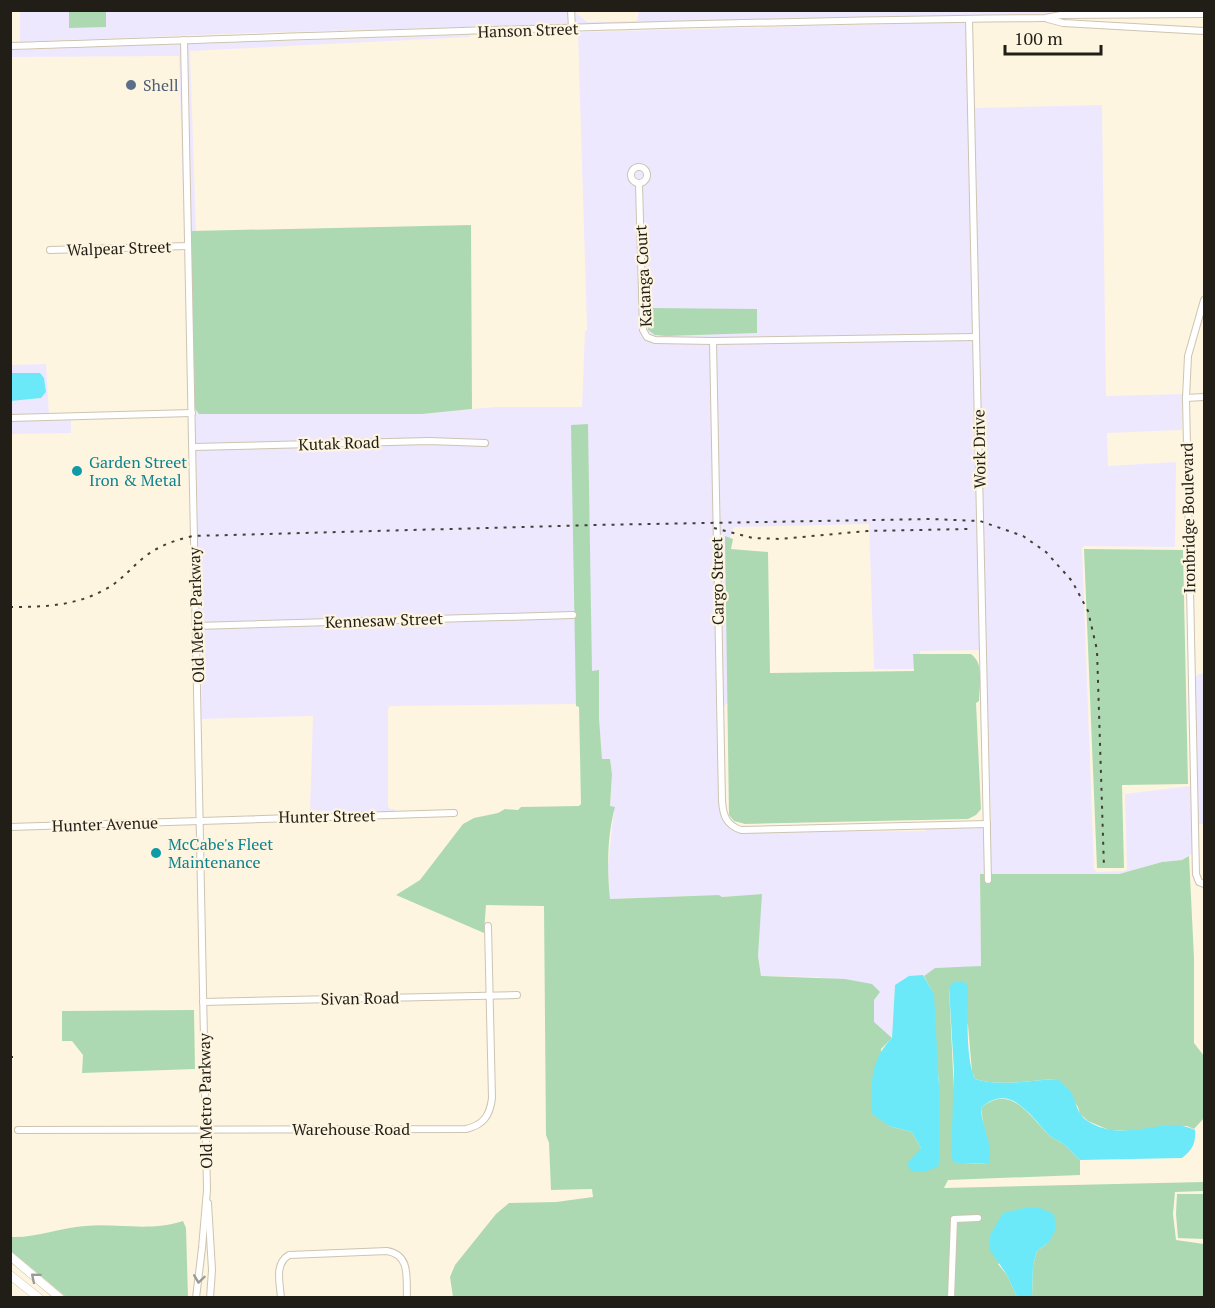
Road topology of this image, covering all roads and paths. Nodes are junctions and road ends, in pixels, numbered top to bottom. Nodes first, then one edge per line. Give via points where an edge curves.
1 (571, 10) edge
2 (957, 10) edge
3 (1204, 14) edge
4 (1045, 18) junction
5 (957, 19) junction
6 (969, 19) junction
7 (572, 28) junction
8 (1204, 31) edge
9 (184, 40) junction
10 (10, 46) edge
11 (639, 184) dead end
12 (188, 246) junction
13 (50, 250) dead end
14 (1204, 300) edge
15 (976, 337) junction
16 (713, 341) junction
17 (1204, 397) edge
18 (1186, 398) junction
19 (192, 413) junction
20 (10, 418) edge
21 (485, 443) dead end
22 (193, 447) junction
23 (573, 615) dead end
24 (196, 626) junction
25 (454, 813) dead end
26 (200, 820) junction
27 (987, 824) junction
28 (10, 827) edge
29 (988, 880) dead end
30 (1202, 883) edge
31 (488, 927) dead end
32 (517, 995) dead end
33 (490, 996) junction
34 (203, 1002) junction
35 (206, 1129) junction
36 (18, 1130) dead end
37 (207, 1190) junction
38 (978, 1218) dead end
39 (202, 1248) junction
40 (10, 1256) edge
41 (212, 1270) junction
42 (10, 1275) edge
43 (39, 1298) edge
44 (60, 1298) edge
45 (196, 1298) edge
46 (210, 1298) edge
47 (281, 1298) edge
48 (407, 1298) edge
49 (951, 1298) edge

1 - 7 street
2 - 5 street
3 - 4 street, Hanson Street
4 - 6 street, Hanson Street
4 - 8 street, Hanson Street via 1063,23
5 - 6 street, Hanson Street
5 - 7 street, Hanson Street
6 - 15 street, Work Drive
7 - 9 street, Hanson Street
9 - 10 street, Hanson Street
9 - 12 street, Old Metro Parkway
11 - 16 street, Katanga Court via 642,330 655,340
12 - 13 street, Walpear Street
12 - 19 street, Old Metro Parkway
14 - 18 street, Ironbridge Boulevard via 1188,356
15 - 16 street
15 - 27 street, Work Drive
16 - 27 street, Cargo Street via 722,801 727,822 741,830
17 - 18 street
18 - 30 street, Ironbridge Boulevard via 1196,874
19 - 20 street
19 - 22 street, Old Metro Parkway
21 - 22 street, Kutak Road
22 - 24 street, Old Metro Parkway
23 - 24 street, Kennesaw Street
24 - 26 street, Old Metro Parkway
25 - 26 street, Hunter Street
26 - 28 street, Hunter Avenue
26 - 34 street, Old Metro Parkway
27 - 29 street, Work Drive
31 - 33 street, Warehouse Road
32 - 33 street, Sivan Road
33 - 34 street, Sivan Road
33 - 35 street, Warehouse Road via 492,1098 489,1115 476,1126
34 - 35 street, Old Metro Parkway
35 - 36 street, Warehouse Road
35 - 37 street, Old Metro Parkway
37 - 39 street, Old Metro Parkway
37 - 41 street, Old Metro Parkway
38 - 49 street via 954,1219
39 - 41 street via 209,1254
39 -> 45 street, Old Metro Parkway
44 -> 40 main road
41 - 46 street, Old Metro Parkway
42 - 43 main road
47 - 48 street via 279,1268 289,1255 387,1251 400,1255 405,1262

